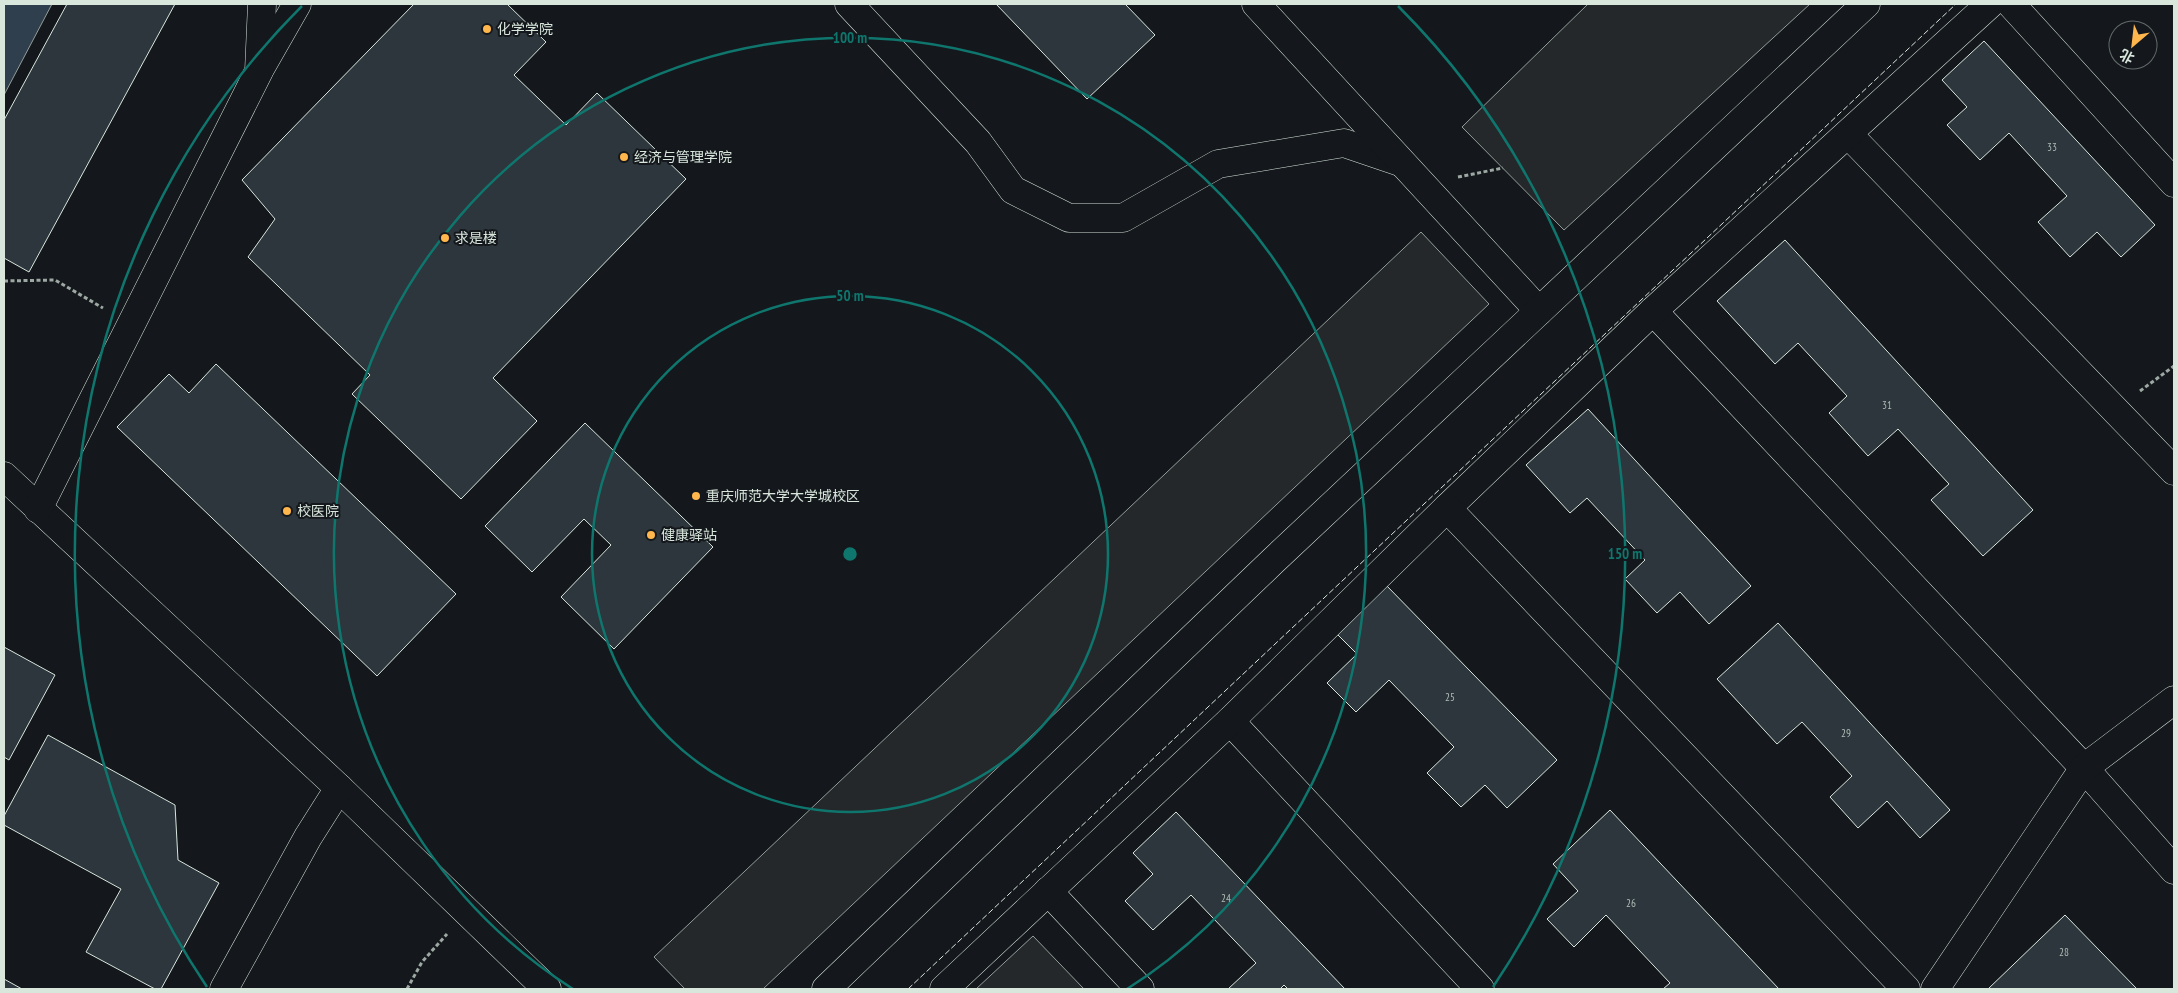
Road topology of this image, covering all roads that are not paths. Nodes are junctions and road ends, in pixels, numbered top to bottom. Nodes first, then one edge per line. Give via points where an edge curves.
1 (262, 4) edge
2 (298, 4) edge
3 (849, 4) edge
4 (1866, 4) edge
5 (1990, 4) edge
6 (2011, 4) edge
7 (1263, 6) edge
8 (259, 71) junction
9 (1848, 134) junction
10 (1400, 162) junction
11 (2174, 183) edge
12 (1539, 311) junction
13 (1653, 311) junction
14 (2174, 471) edge
15 (4, 476) edge
16 (1447, 508) junction
17 (38, 509) junction
18 (2174, 700) edge
19 (1230, 721) junction
20 (2084, 768) junction
21 (339, 788) junction
22 (2174, 870) edge
23 (1048, 891) junction
24 (224, 989) edge
25 (547, 989) edge
26 (826, 989) edge
27 (944, 989) edge
28 (1140, 989) edge
29 (1480, 989) edge
30 (1906, 989) edge
31 (1935, 989) edge

1 - 8 lane
2 - 8 lane
3 - 10 lane via 978,142 1013,190 1069,218 1123,218 1218,164 1344,143
4 - 12 lane
5 - 9 lane
6 - 11 lane
7 - 10 lane
8 - 17 lane
9 - 13 lane
9 - 14 lane
10 - 12 lane
12 - 26 lane
13 - 16 lane
13 - 20 lane
15 - 17 lane
16 - 19 lane
16 - 30 lane
17 - 21 lane
18 - 20 lane
19 - 23 lane
19 - 29 lane
20 - 22 lane
20 - 31 lane
21 - 24 lane via 308,837
21 - 25 lane
23 - 27 lane
23 - 28 lane

